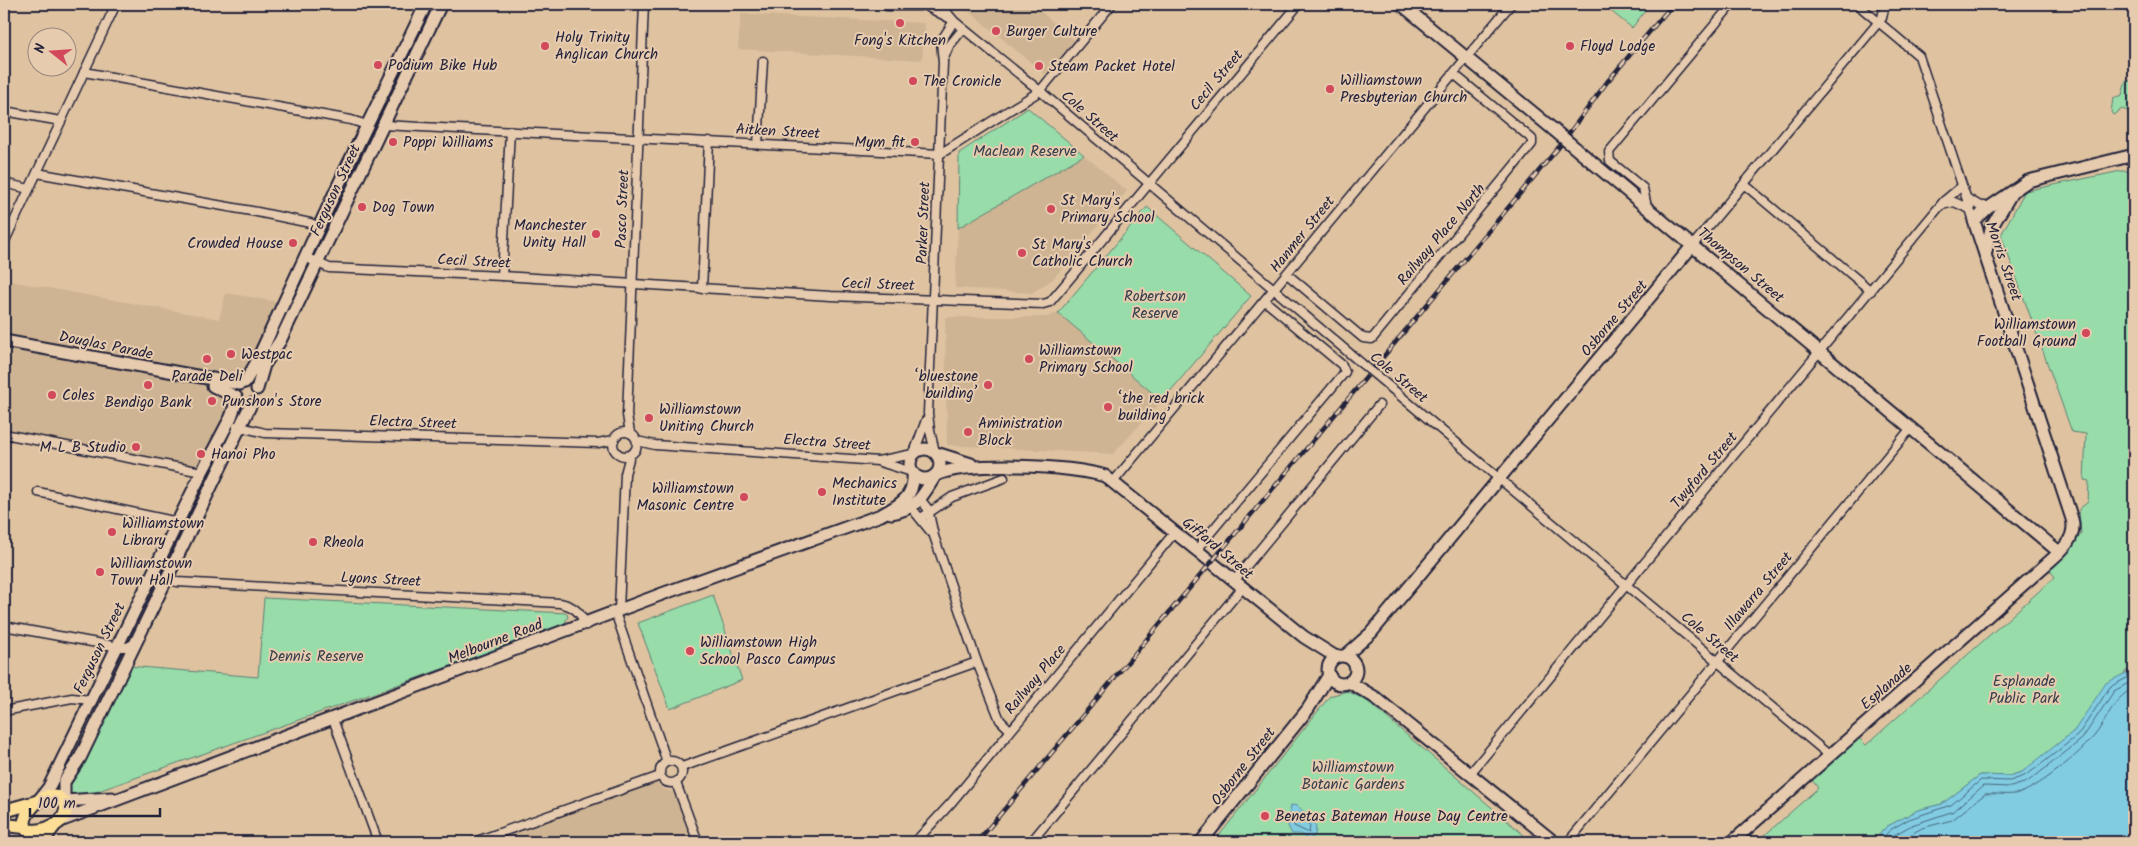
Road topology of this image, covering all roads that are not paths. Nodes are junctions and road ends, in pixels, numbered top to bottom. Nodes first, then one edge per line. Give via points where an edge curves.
1 (116, 4) edge
2 (426, 4) edge
3 (441, 4) edge
4 (644, 4) edge
5 (887, 4) edge
6 (920, 4) edge
7 (940, 4) edge
8 (1112, 4) edge
9 (1299, 4) edge
10 (1401, 4) edge
11 (1511, 4) edge
12 (1732, 4) edge
13 (1857, 4) edge
14 (1885, 4) edge
15 (953, 21) junction
16 (1879, 21) junction
17 (963, 29) junction
18 (1466, 58) junction
19 (763, 61) dead end
20 (943, 63) junction
21 (84, 72) junction
22 (1454, 74) junction
23 (1040, 91) junction
24 (4, 111) edge
25 (61, 121) junction
26 (367, 125) junction
27 (383, 125) junction
28 (510, 131) junction
29 (639, 138) junction
30 (709, 142) junction
31 (758, 144) junction
32 (940, 154) junction
33 (2134, 155) edge
34 (37, 173) junction
35 (4, 183) edge
36 (1149, 184) junction
37 (1745, 185) junction
38 (1962, 186) junction
39 (29, 189) junction
40 (1966, 197) junction
41 (1647, 207) junction
42 (1997, 207) junction
43 (1939, 208) junction
44 (1970, 210) junction
45 (1975, 223) junction
46 (319, 227) junction
47 (4, 243) edge
48 (1693, 245) junction
49 (1986, 255) junction
50 (305, 256) junction
51 (318, 263) junction
52 (1287, 274) junction
53 (502, 276) junction
54 (633, 283) junction
55 (702, 289) junction
56 (1274, 290) junction
57 (1871, 291) junction
58 (933, 300) junction
59 (1265, 300) junction
60 (4, 341) edge
61 (1820, 351) junction
62 (203, 379) junction
63 (242, 383) junction
64 (257, 389) junction
65 (236, 398) junction
66 (251, 404) junction
67 (1379, 405) dead end
68 (928, 413) junction
69 (228, 423) junction
70 (239, 427) junction
71 (1911, 428) junction
72 (626, 433) junction
73 (4, 434) edge
74 (614, 444) junction
75 (637, 445) junction
76 (936, 453) junction
77 (914, 454) junction
78 (620, 455) junction
79 (630, 455) junction
80 (878, 461) junction
81 (978, 465) junction
82 (202, 472) junction
83 (913, 472) junction
84 (625, 474) junction
85 (935, 475) junction
86 (1004, 478) dead end
87 (1500, 479) junction
88 (1114, 481) junction
89 (38, 492) dead end
90 (913, 501) junction
91 (929, 513) junction
92 (921, 518) junction
93 (178, 522) junction
94 (191, 529) junction
95 (1175, 532) junction
96 (934, 536) junction
97 (1196, 550) junction
98 (2059, 552) junction
99 (165, 579) junction
100 (1238, 584) junction
101 (1626, 585) junction
102 (617, 611) junction
103 (586, 624) junction
104 (4, 626) edge
105 (135, 643) junction
106 (119, 647) junction
107 (977, 662) junction
108 (1718, 662) junction
109 (1342, 669) junction
110 (91, 700) junction
111 (4, 711) edge
112 (334, 720) junction
113 (1010, 730) junction
114 (1829, 755) junction
115 (667, 762) junction
116 (682, 767) junction
117 (1469, 774) junction
118 (660, 776) junction
119 (676, 783) junction
120 (120, 798) junction
121 (38, 801) junction
122 (64, 801) junction
123 (4, 811) edge
124 (58, 822) junction
125 (4, 825) edge
126 (25, 828) junction
127 (27, 842) edge
128 (42, 842) edge
129 (378, 842) edge
130 (474, 842) edge
131 (698, 842) edge
132 (915, 842) edge
133 (1031, 842) edge
134 (1201, 842) edge
135 (1554, 842) edge
136 (1568, 842) edge
137 (1732, 842) edge

1 - 21 street
2 - 26 street, Ferguson Street
3 - 27 street, Ferguson Street
4 - 29 street, Pasco Street
5 - 6 street
6 - 15 street, Cole Street
7 - 15 street, Cole Street
8 - 23 street
9 - 36 street, Cecil Street
10 - 18 street, Thompson Street
11 - 18 street, Hanmer Street
12 - 41 street via 1609,152 1610,161 1643,188
13 - 16 street, Morris Street
14 - 16 street
15 - 17 street, Cole Street
15 - 20 street, Parker Street via 942,38
16 - 37 street, Osborne Street
16 - 38 street, Morris Street via 1919,56
17 - 20 street, Parker Street via 949,46
17 - 23 street, Cole Street
18 - 22 street, Hanmer Street
18 - 41 street, Thompson Street, bridge
19 - 31 street
20 - 32 street, Parker Street
21 - 25 street
21 - 26 street
22 - 52 street, Hanmer Street
22 - 52 street, Railway Place North via 1532,139 1532,144 1372,339 1363,338
23 - 32 street
23 - 36 street, Cole Street
24 - 25 street
25 - 34 street
26 - 46 street, Ferguson Street
27 - 28 street, Aitken Street
27 - 51 street, Ferguson Street
28 - 29 street, Aitken Street
28 - 53 street
29 - 30 street, Aitken Street
29 - 54 street, Pasco Street
30 - 31 street, Aitken Street
30 - 55 street
31 - 32 street, Aitken Street
32 - 58 street, Parker Street
33 - 42 street via 2024,183
34 - 39 street
34 - 46 street via 257,212
35 - 39 street
36 - 56 street, Cole Street
36 - 58 street, Cecil Street via 1050,302 1005,304
37 - 48 street, Osborne Street
37 - 57 street
38 - 40 street, Morris Street
38 - 43 street, Twyford Street
39 - 47 street
40 - 42 street via 1972,204
40 - 44 street, Morris Street
41 - 48 street, Thompson Street
42 - 45 street via 1993,218
42 - 49 street via 1988,235
43 - 44 street via 1952,202
43 - 57 street, Twyford Street
44 - 45 street, Morris Street
45 - 49 street, Morris Street
46 - 50 street, Ferguson Street
48 - 61 street, Thompson Street
48 - 87 street, Osborne Street
49 - 98 street, Morris Street via 2074,524 2073,533
50 - 51 street, Cecil Street
50 - 63 street, Ferguson Street via 256,365
51 - 53 street, Cecil Street via 329,268
51 - 64 street, Ferguson Street via 280,341 264,365
52 - 56 street, Hanmer Street
53 - 54 street, Cecil Street
54 - 55 street, Cecil Street
54 - 72 street, Pasco Street
55 - 58 street, Cecil Street
56 - 59 street, Hanmer Street
56 - 87 street, Cole Street, bridge
57 - 61 street, Twyford Street
58 - 68 street, Parker Street
59 - 88 street, Hanmer Street
59 - 97 street via 1342,365 1344,372
60 - 62 street, Douglas Parade
61 - 71 street, Thompson Street
61 - 101 street, Twyford Street
62 - 63 street, Douglas Parade
62 - 65 street, Douglas Parade
63 - 64 street via 254,384
63 - 65 street via 236,390
64 - 66 street via 257,398
65 - 66 street via 243,404
65 - 69 street, Ferguson Street
66 - 70 street, Ferguson Street
67 - 100 street
68 - 76 street, Parker Street
68 - 77 street, Parker Street
69 - 70 street, Electra Street
69 - 82 street, Ferguson Street
70 - 74 street, Electra Street via 265,432
70 - 94 street, Ferguson Street
71 - 98 street, Thompson Street
71 - 108 street, Illawarra Street
72 - 74 street
72 - 75 street
73 - 82 street
74 - 78 street
75 - 79 street
75 - 80 street, Electra Street
76 - 77 street via 926,448
76 - 81 street
76 - 85 street via 940,464
77 - 80 street, Electra Street
77 - 83 street via 910,464
78 - 79 street
78 - 84 street
79 - 84 street
80 - 83 street, Electra Street
81 - 85 street via 952,468
81 - 88 street via 1081,471
82 - 93 street, Ferguson Street
83 - 85 street via 922,479
83 - 90 street
84 - 102 street
85 - 90 street
86 - 91 street via 952,497
87 - 101 street, Cole Street
87 - 109 street, Osborne Street
88 - 95 street, Giffard Street
89 - 93 street
90 - 91 street via 926,505
90 - 92 street
90 - 102 street, Melbourne Road
91 - 92 street
91 - 96 street
92 - 96 street
93 - 94 street
93 - 106 street, Ferguson Street
94 - 99 street, Ferguson Street
95 - 97 street, Giffard Street
95 - 113 street, Railway Place
96 - 107 street
97 - 100 street, Giffard Street
98 - 114 street, Esplanade
99 - 103 street, Lyons Street via 187,583 560,603 575,609
99 - 105 street, Ferguson Street
100 - 109 street, Giffard Street
100 - 133 street
101 - 108 street, Cole Street
101 - 117 street, Twyford Street
102 - 103 street, Melbourne Road
102 - 115 street
103 - 112 street, Melbourne Road
104 - 106 street
105 - 106 street
105 - 122 street, Ferguson Street via 80,758 64,782
106 - 110 street, Ferguson Street
107 - 113 street via 1000,720
107 - 116 street
108 - 114 street, Cole Street
108 - 136 street, Illawarra Street
109 - 117 street, Giffard Street
109 - 134 street, Osborne Street
110 - 111 street via 72,698
110 - 121 street, Ferguson Street via 49,787
112 - 120 street, Melbourne Road
112 - 129 street
113 - 132 street, Railway Place
114 - 137 street, Esplanade
115 - 116 street via 675,762
115 - 118 street via 661,768
116 - 119 street via 682,776
117 - 135 street, Giffard Street
118 - 119 street via 665,782
118 - 130 street
119 - 131 street
120 - 122 street, Melbourne Road
120 - 124 street, Melbourne Road
121 - 122 main road via 50,796
121 - 123 main road
121 - 126 main road via 29,813
122 - 124 main road via 67,810
124 - 126 main road via 42,830
124 - 128 main road
125 - 126 main road
126 - 127 main road

